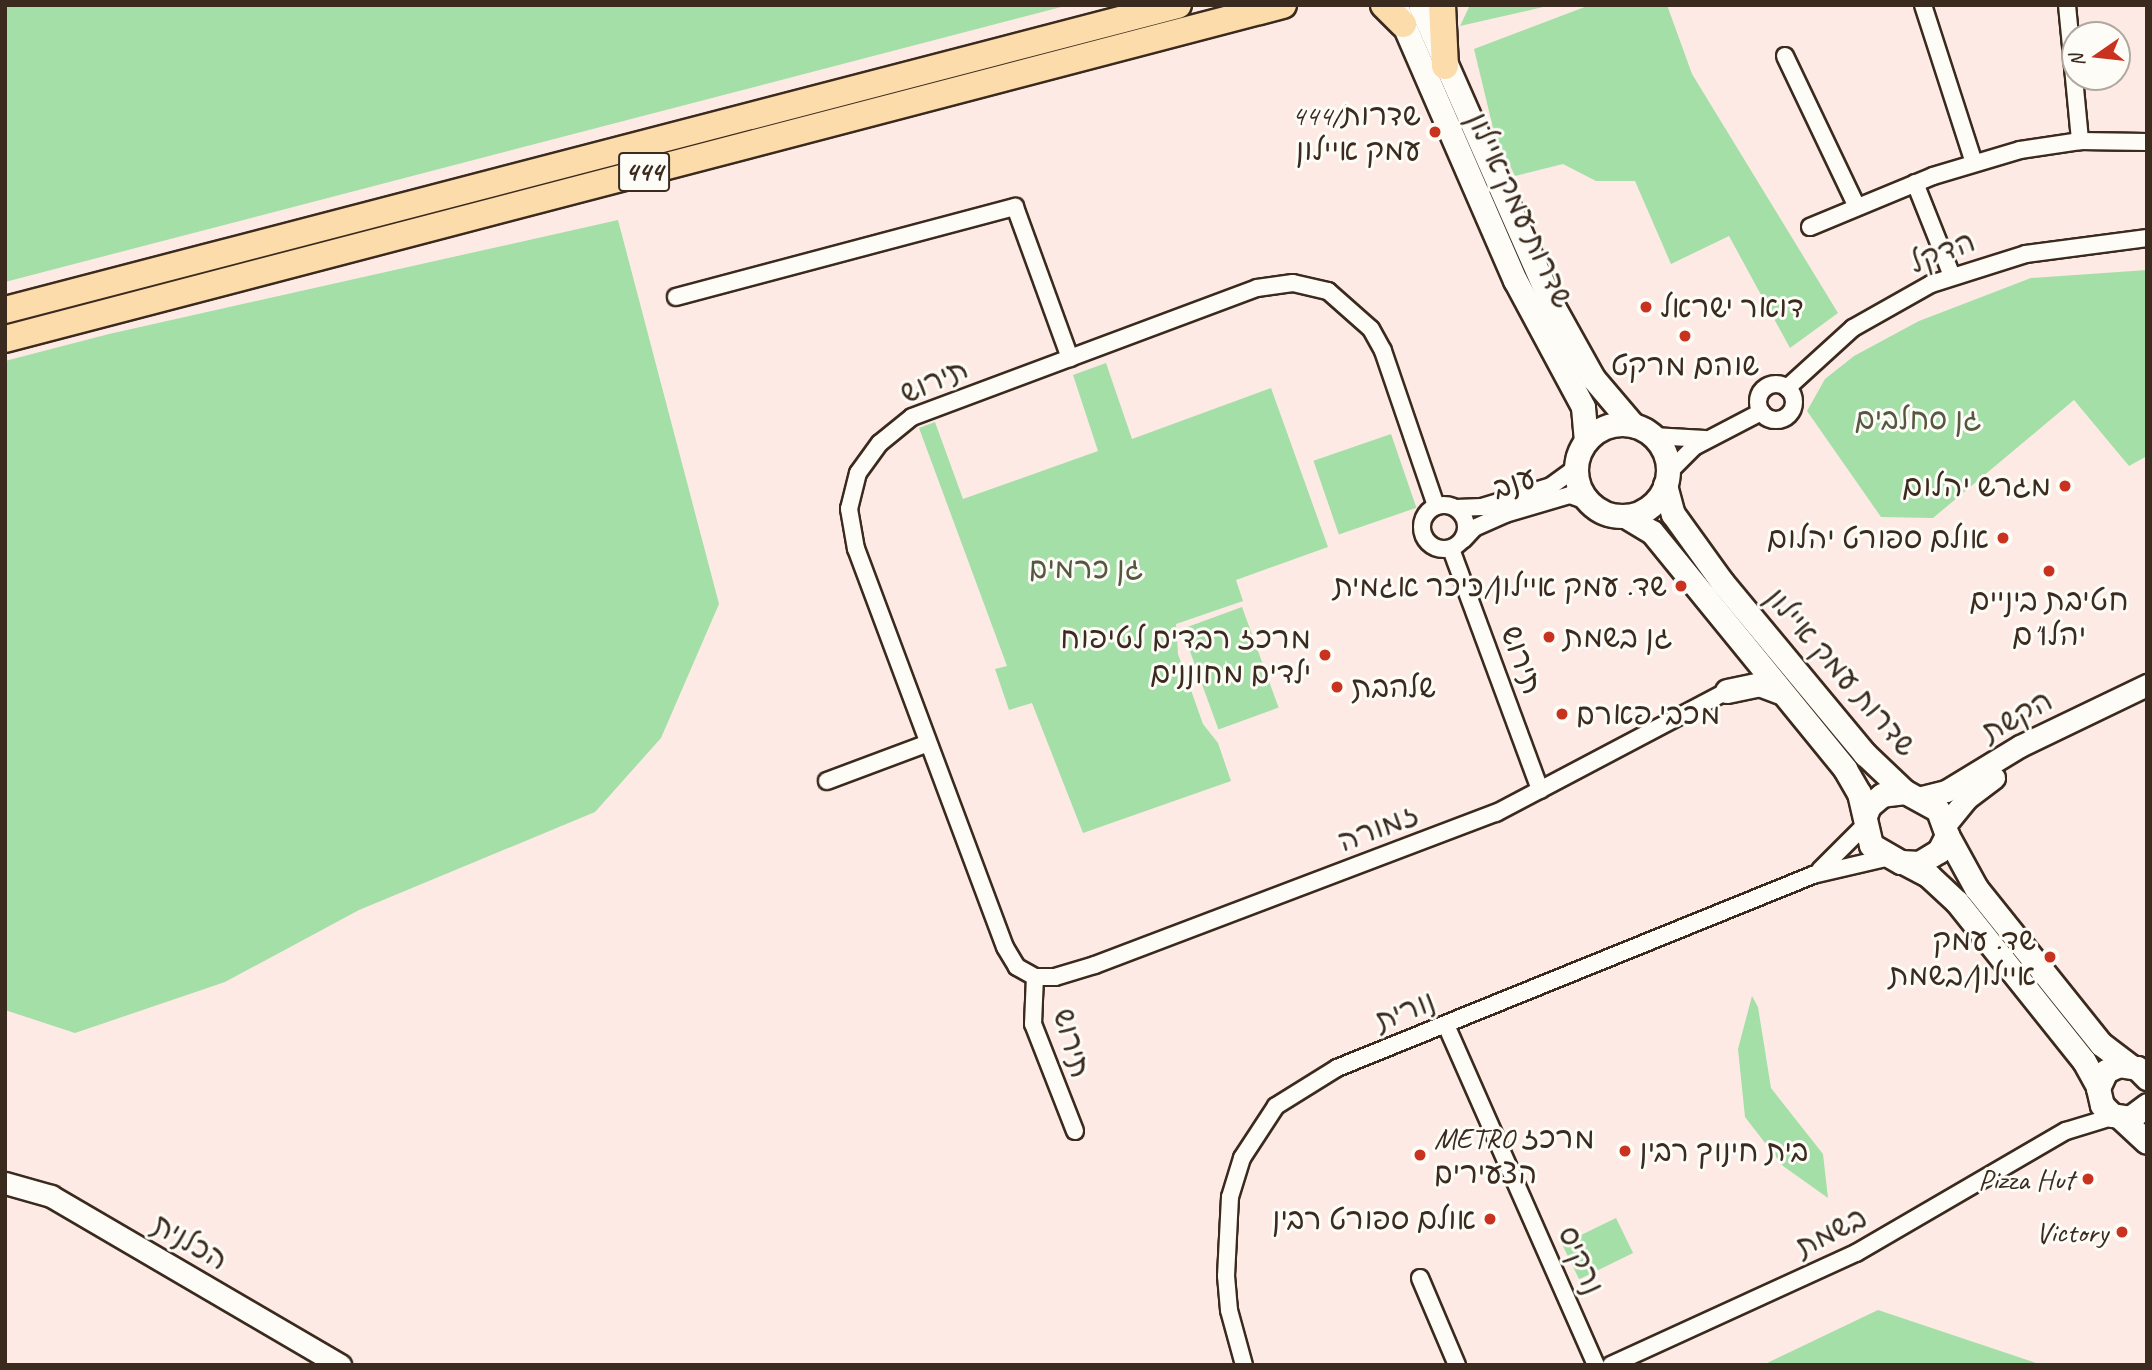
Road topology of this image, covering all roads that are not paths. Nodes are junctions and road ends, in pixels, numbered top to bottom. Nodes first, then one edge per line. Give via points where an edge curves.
1 (1178, 5) edge
2 (1283, 5) edge
3 (1384, 5) edge
4 (1442, 5) edge
5 (1923, 5) edge
6 (2067, 5) edge
7 (1406, 11) edge
8 (1785, 56) dead end
9 (1445, 66) junction
10 (2080, 141) junction
11 (2147, 142) edge
12 (1974, 163) junction
13 (1915, 183) junction
14 (1857, 207) junction
15 (1810, 227) dead end
16 (2147, 238) edge
17 (1952, 276) junction
18 (676, 297) dead end
19 (5, 310) edge
20 (5, 339) edge
21 (1070, 358) junction
22 (1787, 388) junction
23 (1761, 412) junction
24 (1633, 425) junction
25 (1653, 436) junction
26 (1708, 439) junction
27 (1586, 440) junction
28 (1576, 468) junction
29 (1666, 480) junction
30 (1589, 502) junction
31 (1436, 506) junction
32 (1456, 508) junction
33 (1625, 516) junction
34 (1457, 545) junction
35 (1743, 648) junction
36 (2147, 685) edge
37 (1727, 691) junction
38 (1782, 692) junction
39 (2147, 701) edge
40 (926, 744) junction
41 (827, 781) dead end
42 (1540, 790) junction
43 (1912, 795) junction
44 (1865, 821) junction
45 (1947, 830) junction
46 (1898, 860) junction
47 (1813, 875) junction
48 (1035, 977) junction
49 (1446, 1025) junction
50 (2138, 1067) edge
51 (2098, 1089) junction
52 (2147, 1105) edge
53 (2118, 1117) junction
54 (1074, 1131) dead end
55 (2066, 1131) junction
56 (2147, 1142) edge
57 (5, 1183) edge
58 (1420, 1278) dead end
59 (340, 1365) edge
60 (1244, 1365) edge
61 (1457, 1365) edge
62 (1596, 1365) edge
63 (1611, 1365) edge

1 - 19 main road, 444
2 - 20 main road, 444
3 - 7 main road
4 - 9 main road
5 - 12 street
6 - 10 street
7 - 9 main road, שדרות עמק איילון
7 - 27 main road, שדרות עמק איילון via 1515,280 1583,407
8 - 14 street
9 - 24 main road, שדרות עמק איילון via 1559,316 1593,378
10 - 11 street
10 - 12 street
12 - 13 street
13 - 14 street
13 - 17 street
14 - 15 street
16 - 17 street, הדקל via 2067,246
17 - 22 street, הדקל via 1906,296 1853,328
18 - 21 street via 1015,207
21 - 31 street, תירוש via 1257,288 1293,282 1328,291 1362,319 1383,351
21 - 40 street, תירוש via 912,417 873,451 852,489 849,509 856,550
22 - 23 street via 1776,384 1763,391
22 - 23 street via 1794,399 1788,416 1770,420
23 - 26 street
24 - 25 main road
24 - 27 main road via 1607,426
25 - 26 street via 1680,441
25 - 29 main road via 1663,450
26 - 29 street
27 - 28 main road
28 - 30 main road via 1577,482
28 - 32 street, ענב via 1550,486 1482,506
29 - 33 main road via 1650,507
29 - 43 main road, שדרות עמק איילון via 1673,513 1722,582 1866,754
30 - 33 main road via 1601,511
30 - 34 street, ענב via 1576,494 1566,495 1505,514 1474,528
31 - 32 street
31 - 34 street via 1423,519 1422,533 1431,546
32 - 34 street via 1467,527
33 - 35 main road, שדרות עמק איילון via 1652,532
34 - 42 street, תירוש
35 - 37 main road via 1742,670
35 - 38 main road, שדרות עמק איילון
36 - 43 street, הקשת via 2020,746 1959,785
37 - 38 main road via 1759,684
37 - 42 street, זמורה
38 - 44 main road, שדרות עמק איילון via 1845,769
39 - 45 street, הקשת via 1998,775 1967,798
40 - 41 street
40 - 48 street, תירוש via 1005,947 1017,967
42 - 48 street, זמורה via 1496,813 1095,965 1055,977
43 - 44 main road via 1882,795 1869,806
43 - 45 main road via 1938,810
44 - 46 main road via 1871,845
44 - 47 street, נורית
45 - 46 main road via 1929,860
45 - 50 main road via 1965,873 2101,1044
46 - 47 street, נורית
46 - 51 main road via 1929,876 1957,902 2084,1061
47 - 49 street, נורית
48 - 54 street, תירוש via 1033,1024
49 - 60 street, נורית via 1302,1086 1276,1106 1259,1128 1242,1158 1230,1197 1226,1236 1229,1310
49 - 62 street, נרקיס
50 - 51 main road via 2106,1071
51 - 53 main road via 2102,1105
51 - 55 street, בשמת
52 - 53 main road via 2139,1114
53 - 55 street, בשמת
53 - 56 main road
55 - 63 street, בשמת via 1856,1253
57 - 59 street, הכלנית via 51,1196
58 - 61 street

